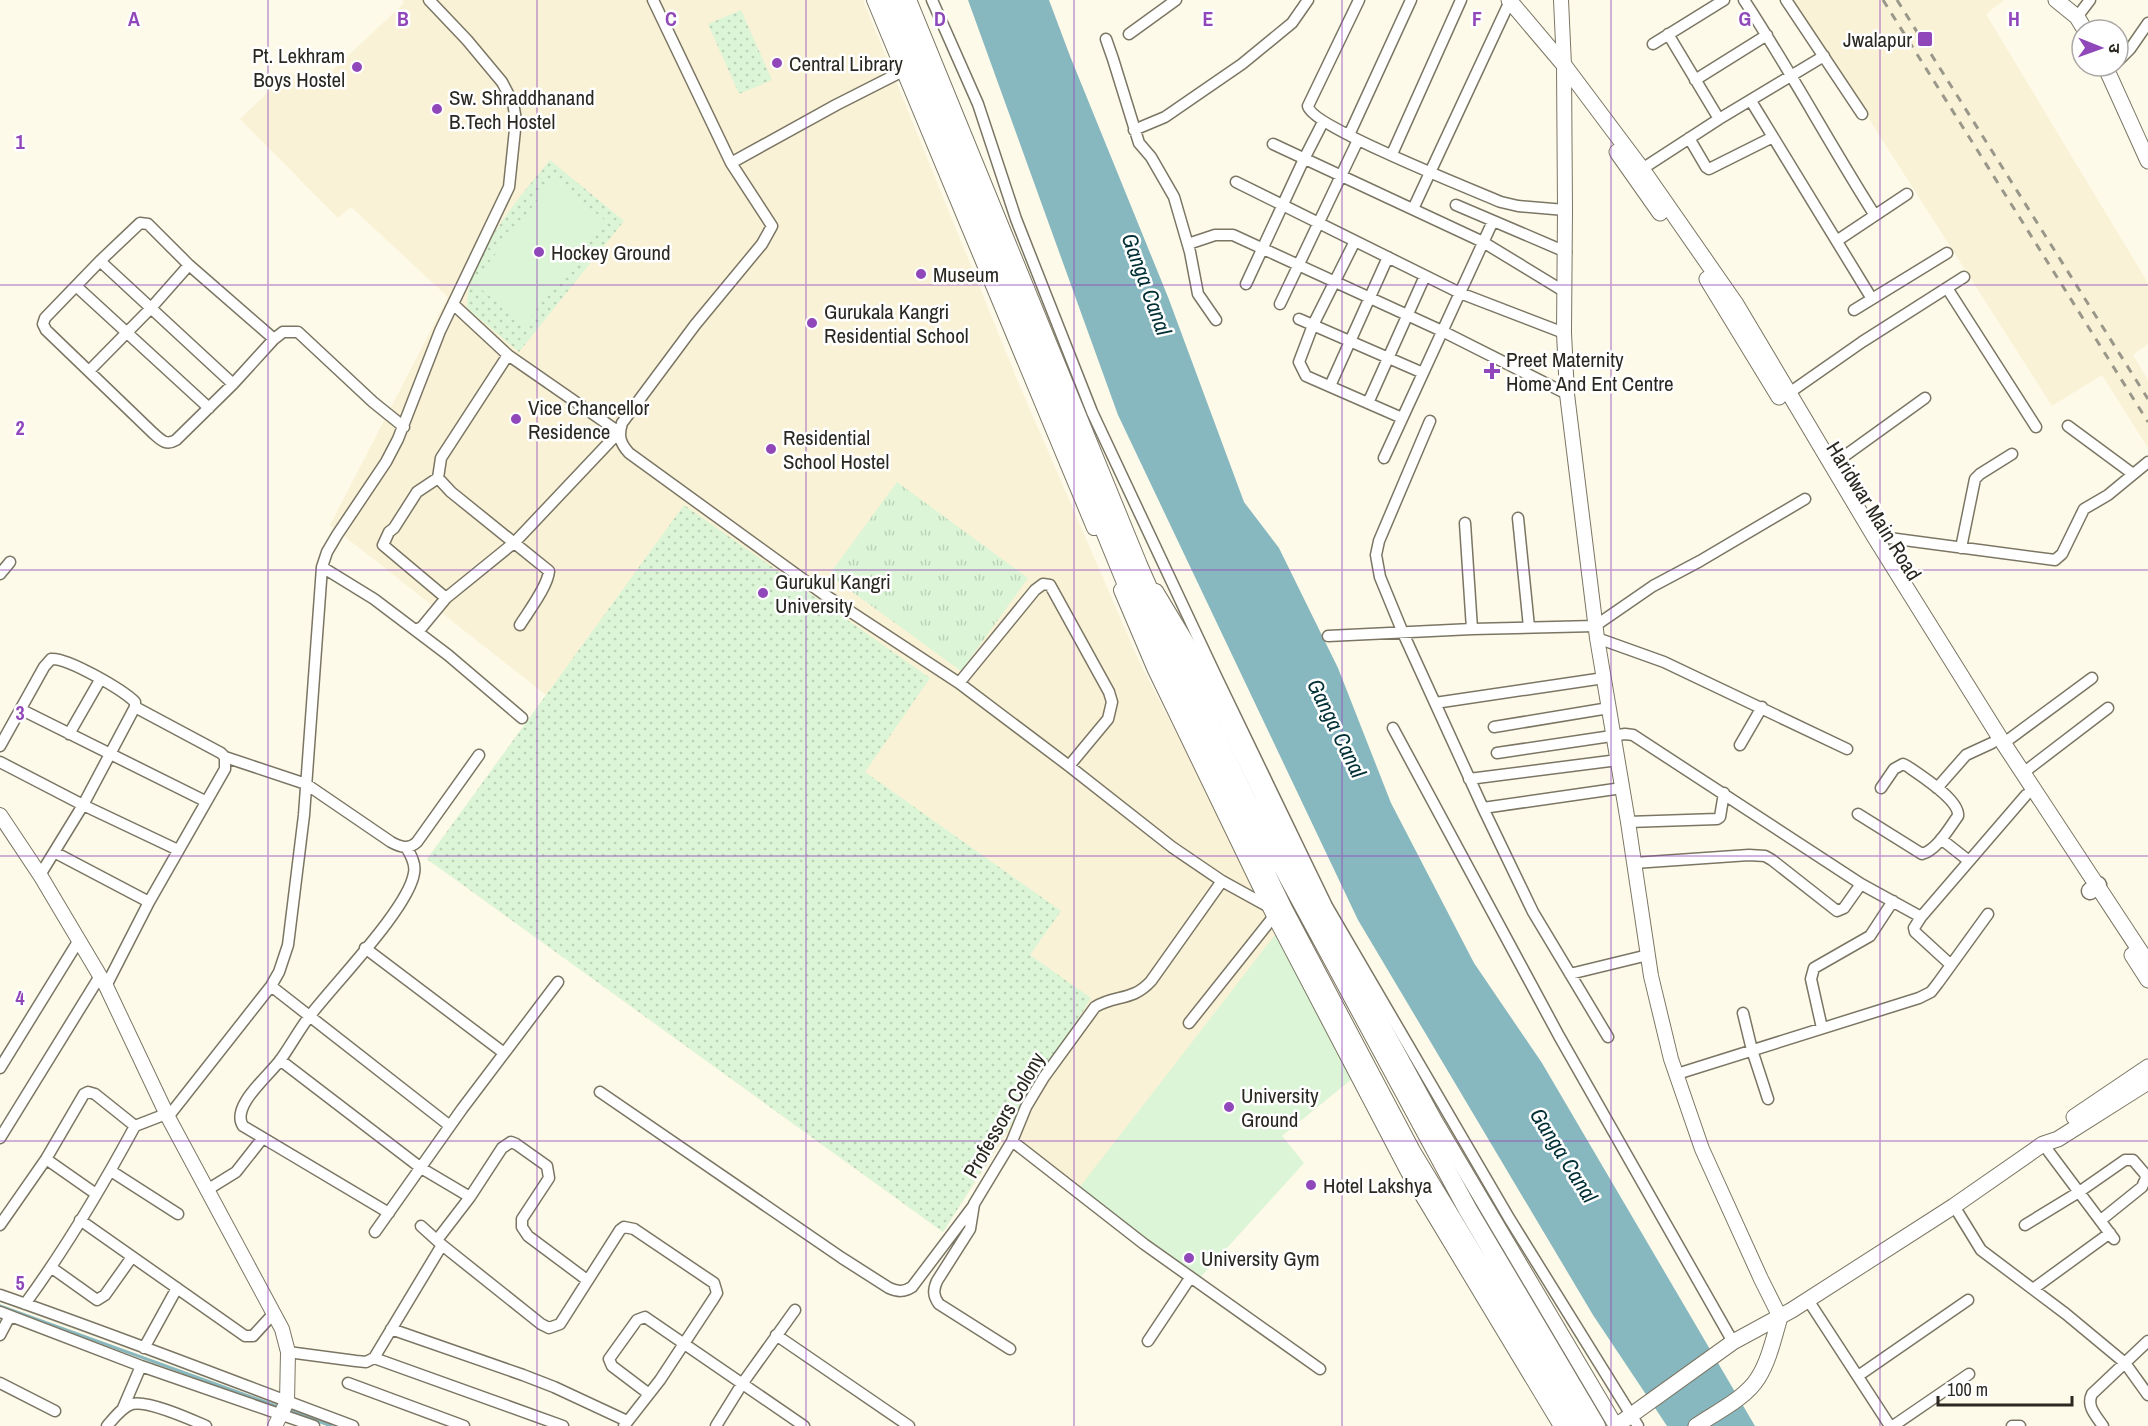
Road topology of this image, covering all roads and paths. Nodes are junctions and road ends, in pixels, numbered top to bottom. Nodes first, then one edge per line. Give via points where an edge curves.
1 (429, 0) edge
2 (653, 0) edge
3 (874, 0) edge
4 (888, 0) edge
5 (907, 0) edge
6 (932, 0) edge
7 (1176, 0) edge
8 (1308, 0) edge
9 (1359, 0) edge
10 (1411, 0) edge
11 (1461, 0) edge
12 (1561, 0) edge
13 (1724, 0) edge
14 (1744, 0) edge
15 (1786, 0) edge
16 (2056, 0) edge
17 (2090, 0) edge
18 (1510, 1) edge
19 (2075, 18) edge
20 (2083, 18) edge
21 (2146, 29) edge
22 (1129, 34) dead end
23 (1668, 34) junction
24 (1767, 35) junction
25 (1106, 39) dead end
26 (1653, 44) dead end
27 (2130, 46) edge
28 (1824, 56) junction
29 (1564, 65) junction
30 (903, 71) junction
31 (1793, 76) junction
32 (2116, 78) edge
33 (1695, 80) junction
34 (1751, 100) junction
35 (1862, 114) dead end
36 (1719, 119) junction
37 (1323, 122) junction
38 (1134, 130) junction
39 (1773, 137) junction
40 (1353, 138) junction
41 (1689, 138) junction
42 (1273, 144) dead end
43 (1392, 154) junction
44 (1304, 159) junction
45 (2148, 161) edge
46 (731, 163) junction
47 (1642, 169) junction
48 (1430, 173) junction
49 (1341, 176) junction
50 (1236, 182) dead end
51 (1907, 194) dead end
52 (1282, 205) junction
53 (1456, 206) dead end
54 (1413, 209) junction
55 (1565, 210) junction
56 (1874, 214) junction
57 (1493, 221) junction
58 (1319, 223) junction
59 (1838, 240) junction
60 (1355, 241) junction
61 (1483, 242) junction
62 (1188, 244) junction
63 (1263, 248) junction
64 (1566, 252) junction
65 (1947, 253) dead end
66 (1388, 257) junction
67 (100, 261) junction
68 (189, 265) junction
69 (1299, 265) junction
70 (1425, 276) junction
71 (1964, 277) dead end
72 (1335, 282) junction
73 (1246, 284) dead end
74 (76, 286) junction
75 (1947, 288) junction
76 (1565, 292) junction
77 (1460, 293) junction
78 (1370, 297) junction
79 (1872, 299) junction
80 (453, 304) junction
81 (1280, 304) dead end
82 (150, 308) junction
83 (1854, 310) dead end
84 (1408, 315) junction
85 (1299, 319) dead end
86 (1216, 320) dead end
87 (1313, 325) junction
88 (1442, 331) junction
89 (127, 333) junction
90 (1564, 333) junction
91 (274, 339) junction
92 (1351, 341) junction
93 (508, 355) junction
94 (1389, 358) junction
95 (89, 371) junction
96 (1423, 373) junction
97 (232, 384) junction
98 (1330, 387) junction
99 (1789, 393) junction
100 (1567, 394) junction
101 (1925, 398) dead end
102 (1368, 404) junction
103 (209, 408) junction
104 (1402, 418) junction
105 (1430, 421) dead end
106 (2068, 426) dead end
107 (404, 427) junction
108 (2036, 427) dead end
109 (619, 432) junction
110 (2012, 454) dead end
111 (1384, 458) dead end
112 (2148, 462) edge
113 (1832, 465) junction
114 (2133, 474) junction
115 (438, 478) junction
116 (1805, 499) dead end
117 (1518, 518) dead end
118 (1465, 524) dead end
119 (1874, 536) junction
120 (514, 542) junction
121 (1961, 548) junction
122 (10, 562) dead end
123 (1137, 565) junction
124 (322, 567) junction
125 (0, 574) edge
126 (446, 598) junction
127 (520, 625) dead end
128 (1529, 627) junction
129 (1472, 628) junction
130 (415, 630) junction
131 (1596, 632) junction
132 (1403, 633) junction
133 (1328, 636) dead end
134 (1604, 678) junction
135 (2092, 678) dead end
136 (100, 680) junction
137 (959, 683) junction
138 (1435, 704) junction
139 (135, 707) junction
140 (1762, 707) junction
141 (1609, 708) junction
142 (2108, 708) dead end
143 (22, 710) junction
144 (522, 718) dead end
145 (1494, 727) dead end
146 (1393, 728) dead end
147 (69, 734) junction
148 (1614, 737) junction
149 (1998, 743) junction
150 (1740, 745) dead end
151 (0, 746) edge
152 (1847, 749) dead end
153 (1497, 753) dead end
154 (111, 755) junction
155 (478, 755) dead end
156 (225, 756) junction
157 (1618, 760) junction
158 (0, 762) edge
159 (1069, 766) junction
160 (2023, 772) junction
161 (1469, 779) junction
162 (306, 784) junction
163 (1622, 788) junction
164 (1881, 788) dead end
165 (1937, 788) junction
166 (1724, 793) junction
167 (2026, 795) junction
168 (205, 801) junction
169 (83, 805) junction
170 (1483, 808) junction
171 (1858, 814) dead end
172 (1628, 822) junction
173 (2, 825) edge
174 (1941, 839) junction
175 (406, 848) junction
176 (178, 850) junction
177 (54, 852) junction
178 (1969, 861) junction
179 (1634, 863) junction
180 (40, 875) junction
181 (1222, 881) junction
182 (1861, 884) junction
183 (2094, 888) junction
184 (1893, 901) junction
185 (148, 903) junction
186 (1273, 912) junction
187 (1988, 914) dead end
188 (1921, 917) junction
189 (79, 940) junction
190 (365, 948) junction
191 (1648, 955) junction
192 (2148, 963) edge
193 (1951, 965) junction
194 (1570, 974) junction
195 (2148, 980) edge
196 (103, 981) junction
197 (558, 982) dead end
198 (271, 986) junction
199 (1743, 1013) dead end
200 (309, 1017) junction
201 (1189, 1023) dead end
202 (1822, 1028) junction
203 (1608, 1037) dead end
204 (1752, 1050) junction
205 (504, 1053) junction
206 (280, 1060) junction
207 (2148, 1067) edge
208 (0, 1068) edge
209 (1677, 1074) junction
210 (2148, 1082) edge
211 (600, 1092) dead end
212 (1768, 1099) dead end
213 (167, 1115) junction
214 (135, 1126) junction
215 (450, 1126) junction
216 (0, 1138) edge
217 (262, 1139) junction
218 (1012, 1141) junction
219 (2043, 1144) junction
220 (46, 1159) junction
221 (421, 1168) junction
222 (111, 1171) junction
223 (207, 1190) junction
224 (2079, 1192) junction
225 (96, 1194) junction
226 (470, 1197) junction
227 (974, 1204) junction
228 (1954, 1206) junction
229 (389, 1213) junction
230 (178, 1214) dead end
231 (80, 1220) junction
232 (2101, 1220) junction
233 (0, 1225) edge
234 (2025, 1225) dead end
235 (422, 1226) dead end
236 (375, 1232) dead end
237 (440, 1242) junction
238 (132, 1257) junction
239 (52, 1268) junction
240 (1190, 1278) junction
241 (587, 1280) junction
242 (177, 1288) junction
243 (2032, 1289) junction
244 (0, 1295) edge
245 (1808, 1300) junction
246 (1968, 1300) dead end
247 (25, 1304) junction
248 (795, 1310) dead end
249 (274, 1312) junction
250 (5, 1314) edge
251 (1780, 1317) junction
252 (391, 1329) junction
253 (0, 1335) edge
254 (776, 1335) junction
255 (1148, 1341) dead end
256 (1733, 1341) junction
257 (2148, 1341) edge
258 (684, 1345) junction
259 (144, 1348) junction
260 (1010, 1349) dead end
261 (288, 1352) junction
262 (374, 1358) junction
263 (2125, 1363) junction
264 (141, 1366) junction
265 (1320, 1370) dead end
266 (1969, 1374) dead end
267 (1858, 1376) junction
268 (0, 1383) edge
269 (348, 1383) dead end
270 (742, 1384) junction
271 (649, 1394) junction
272 (2148, 1395) edge
273 (1569, 1398) junction
274 (123, 1408) junction
275 (55, 1411) dead end
276 (282, 1412) edge
277 (1637, 1416) edge
278 (303, 1424) edge
279 (625, 1424) edge
280 (458, 1425) edge
281 (107, 1426) edge
282 (206, 1426) edge
283 (314, 1426) edge
284 (352, 1426) edge
285 (563, 1426) edge
286 (716, 1426) edge
287 (804, 1426) edge
288 (909, 1426) edge
289 (1561, 1426) edge
290 (1577, 1426) edge
291 (1596, 1426) edge
292 (1616, 1426) edge
293 (1696, 1426) edge
294 (1892, 1426) edge
295 (2012, 1426) edge
296 (2020, 1426) edge
297 (2103, 1426) edge

1 - 80 street via 502,82 513,103 516,120 509,187
2 - 46 street
3 - 30 street
4 - 273 highway via 1125,580 1283,909 1412,1153
5 - 123 highway
6 - 277 street via 978,105 1016,219 1092,412 1327,906 1503,1208
7 - 22 street
8 - 38 street via 1292,24 1242,64 1165,117
9 - 37 street via 1308,106
10 - 40 street
11 - 43 street
12 - 29 street
13 - 23 street
14 - 24 street
15 - 28 street
16 - 19 main road
17 - 20 street
18 - 29 main road, Haridwar Main Road
18 - 48 street
21 - 27 street
23 - 26 street
23 - 33 street
24 - 31 street
24 - 33 street
25 - 38 street
28 - 31 street
28 - 35 street
29 - 47 main road, Haridwar Main Road
29 - 55 street
29 - 149 main road, Haridwar Main Road via 1584,106 1728,311 1821,467
30 - 46 street
30 - 186 street via 1155,670
31 - 34 street
31 - 56 street
32 - 45 main road
33 - 36 street
34 - 36 street
34 - 39 street
36 - 41 street
37 - 40 street
37 - 44 street
38 - 62 street via 1174,197
39 - 41 street via 1709,170
39 - 59 street
40 - 43 street
40 - 49 street
41 - 47 street
42 - 44 street
43 - 48 street
44 - 49 street
44 - 52 street
46 - 109 street via 772,226
47 - 99 main road, Haridwar Main Road via 1736,303
48 - 54 street
48 - 55 street via 1501,202
49 - 54 street
49 - 58 street
50 - 52 street
51 - 56 street
52 - 58 street
52 - 63 street
53 - 57 street
54 - 61 street
55 - 64 street
56 - 59 street
57 - 61 street
57 - 64 street
58 - 60 street
58 - 69 street
59 - 79 street
60 - 66 street
60 - 72 street
61 - 76 street
61 - 77 street
62 - 63 street via 1215,235 1233,235
62 - 86 street via 1198,294
63 - 69 street
63 - 73 street
64 - 76 street
65 - 79 street
66 - 70 street
66 - 78 street
67 - 68 street via 144,222
67 - 74 street
67 - 82 street
68 - 82 street
68 - 91 street
69 - 72 street
69 - 81 street
70 - 77 street
70 - 84 street
71 - 75 street
72 - 78 street
72 - 87 street
74 - 89 street
74 - 95 street via 43,324
75 - 99 street
75 - 108 street
76 - 90 street
77 - 88 street
77 - 90 street
78 - 84 street
78 - 92 street
79 - 83 street
80 - 93 street
80 - 107 street
82 - 89 street
82 - 97 street
84 - 88 street
84 - 94 street
85 - 87 street
87 - 92 street
87 - 98 street via 1299,362 1306,376
88 - 96 street
88 - 100 street
89 - 95 street
89 - 103 street
90 - 100 street
91 - 97 street
91 - 107 street via 283,332 298,332
92 - 94 street
92 - 98 street
93 - 109 street
93 - 115 street via 441,458
94 - 96 street
94 - 102 street
95 - 103 street via 166,443 176,440
96 - 104 street
97 - 103 street
98 - 102 street
99 - 113 main road, Haridwar Main Road
100 - 131 street
101 - 113 street
102 - 104 street
104 - 111 street
105 - 132 street via 1376,555 1380,577
106 - 114 street
107 - 124 street via 386,462 332,543
109 - 120 street
109 - 137 street via 621,444 629,453 822,593
110 - 121 street via 1975,479
112 - 114 street
113 - 119 main road, Haridwar Main Road
114 - 121 street via 2084,509 2062,554 2055,560
115 - 120 street
115 - 126 street via 417,492 383,545
116 - 131 street via 1653,586
117 - 128 street
118 - 129 street
119 - 121 street
119 - 149 main road, Haridwar Main Road
120 - 126 street
120 - 127 street via 544,566 549,575
122 - 125 street
123 - 273 highway via 1246,799
123 - 292 street via 1191,649 1296,866 1436,1122
124 - 130 street
124 - 162 street
126 - 130 street
128 - 129 street
128 - 131 street
129 - 132 street
130 - 144 street
131 - 134 street
131 - 140 street
132 - 133 street
132 - 138 street
134 - 138 street
134 - 141 street
135 - 149 street
136 - 139 street via 134,700
136 - 143 street via 62,659 51,659
136 - 147 street
137 - 159 street
137 - 159 street via 1035,590 1050,585 1112,702 1108,719
138 - 161 street
139 - 154 street
139 - 156 street
140 - 150 street
140 - 152 street
141 - 145 street
141 - 148 street
142 - 160 street
143 - 147 street
143 - 151 street
146 - 256 street via 1559,1036
147 - 154 street
148 - 153 street
148 - 157 street
148 - 166 street via 1625,734 1640,738
149 - 160 main road, Haridwar Main Road
149 - 165 street via 1966,755
149 - 167 main road, Haridwar Main Road
154 - 168 street
154 - 169 street
155 - 175 street via 417,842
156 - 162 street
156 - 168 street via 225,769
157 - 161 street
157 - 163 street
158 - 169 street
159 - 181 street
160 - 183 main road, Haridwar Main Road
161 - 170 street
162 - 175 street via 391,842
162 - 198 street via 288,945
163 - 170 street
163 - 172 street
164 - 165 street via 1894,769 1903,765
165 - 174 street via 1959,811
166 - 172 street via 1717,819
166 - 182 street
167 - 178 street
167 - 183 main road, Haridwar Main Road
168 - 176 street
169 - 176 street
169 - 177 street
170 - 194 street via 1533,912
171 - 174 street via 1918,853 1926,854
172 - 179 street
173 - 180 street
174 - 178 street
175 - 190 street via 414,865 412,880 406,894
176 - 185 street
177 - 180 street
177 - 185 street
178 - 188 street
179 - 182 street via 1765,856 1837,911 1844,908
179 - 191 street
180 - 189 street
181 - 186 street
181 - 218 street, Professors Colony via 1145,988 1132,996 1103,1002 1092,1010 1033,1094
182 - 184 street
183 - 192 main road, Haridwar Main Road
183 - 195 main road, Haridwar Main Road
184 - 188 street
184 - 202 street via 1870,936 1814,968 1810,979
185 - 196 street
186 - 201 street
186 - 289 street via 1408,1172
187 - 193 street
188 - 193 street via 1915,932
189 - 196 street
189 - 208 street
190 - 200 street
190 - 205 street
191 - 194 street
191 - 209 street
193 - 202 street via 1931,992 1919,998
194 - 203 street
196 - 213 street
196 - 216 street
197 - 205 street
198 - 200 street
198 - 213 street
199 - 204 street
200 - 206 street
200 - 215 street
202 - 204 street
204 - 209 street
204 - 212 street
205 - 215 street
206 - 217 street via 239,1114 243,1126
206 - 221 street
207 - 219 main road via 2053,1132
209 - 251 street via 1702,1149
210 - 219 main road via 2058,1139
211 - 227 street via 842,1258 897,1291 912,1287
213 - 214 street
213 - 223 street
214 - 220 street via 88,1092
214 - 222 street
215 - 221 street
217 - 223 street via 236,1172
217 - 229 street
218 - 227 street, Professors Colony
218 - 240 street
219 - 224 street
219 - 228 main road
220 - 225 street
220 - 233 street
221 - 226 street
221 - 229 street
222 - 225 street
222 - 230 street
223 - 249 street
224 - 232 street
224 - 232 street via 2125,1160 2136,1162 2146,1178 2142,1187
224 - 234 street
225 - 231 street
226 - 237 street
226 - 241 street via 506,1144 516,1144 547,1166 549,1178 525,1213 522,1227 528,1236
227 - 260 street, Professors Colony via 970,1229 937,1281 933,1289 935,1298
228 - 243 street via 1981,1250
228 - 245 main road
229 - 236 street
231 - 238 street
231 - 239 street
232 - 243 street via 2112,1236
235 - 237 street
237 - 241 street via 549,1328 560,1324
237 - 252 street
238 - 239 street via 105,1295 97,1300
238 - 242 street
239 - 247 street
240 - 255 street
240 - 265 street
241 - 258 street via 620,1230 634,1229 714,1283 714,1298
242 - 249 street via 245,1336 254,1336
242 - 259 street
243 - 263 street
244 - 247 street
245 - 251 main road
245 - 267 street
246 - 267 street
247 - 259 street
248 - 254 street
249 - 261 street
250 - 253 street
250 - 264 street
251 - 256 main road
251 - 293 main road via 1759,1377 1744,1393
252 - 262 street
252 - 279 street via 523,1375
254 - 270 street
254 - 288 street
256 - 277 main road
257 - 263 street
258 - 270 street
258 - 271 street
258 - 271 street via 649,1319 640,1318 611,1355 612,1366
259 - 276 street via 206,1369
261 - 262 street via 366,1362
261 - 276 street
262 - 285 street
263 - 272 street
263 - 297 street via 2089,1400
264 - 274 street
264 - 276 street
266 - 294 street
267 - 294 street
268 - 275 street
269 - 280 street
270 - 286 street
270 - 287 street
271 - 279 street
273 - 290 highway
273 - 291 highway
274 - 281 street
274 - 282 street via 142,1403
276 - 278 street
276 - 284 street
277 - 292 main road
278 - 283 street
295 - 296 street

